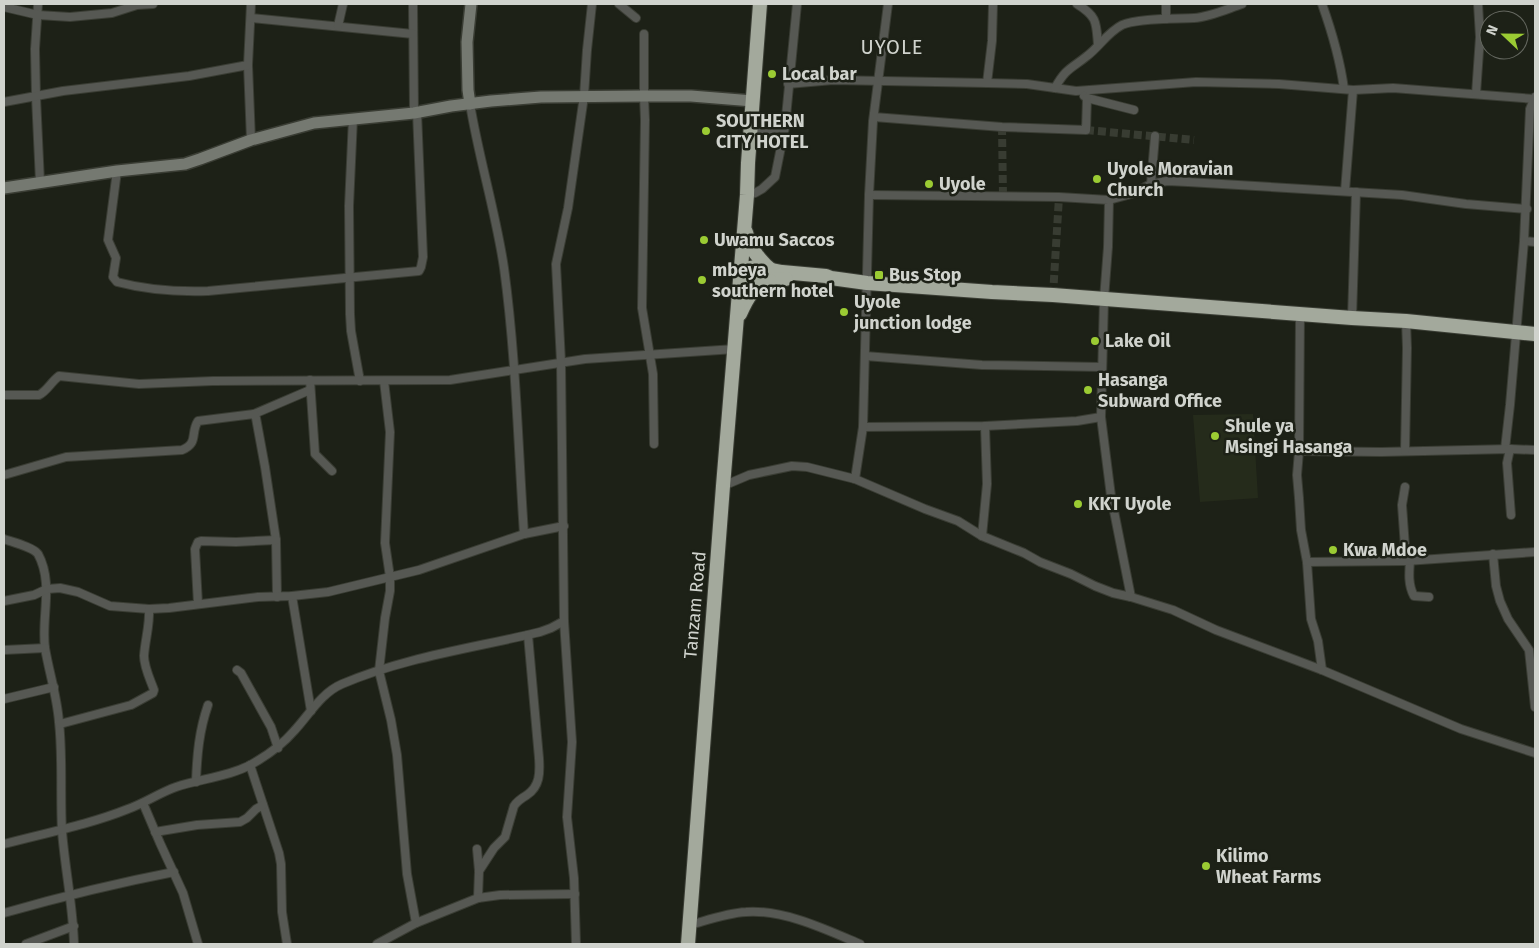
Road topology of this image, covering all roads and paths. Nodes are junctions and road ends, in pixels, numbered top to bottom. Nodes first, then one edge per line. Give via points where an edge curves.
1 (38, 4) edge
2 (153, 4) edge
3 (251, 4) edge
4 (343, 4) edge
5 (413, 4) edge
6 (471, 4) edge
7 (592, 4) edge
8 (619, 4) edge
9 (760, 4) edge
10 (797, 4) edge
11 (888, 4) edge
12 (993, 4) edge
13 (1078, 4) edge
14 (1166, 4) edge
15 (1322, 4) edge
16 (1478, 4) edge
17 (1237, 5) edge
18 (4, 7) edge
19 (38, 15) junction
20 (251, 18) junction
21 (636, 18) dead end
22 (1166, 19) junction
23 (338, 26) junction
24 (413, 34) junction
25 (644, 34) dead end
26 (1098, 45) junction
27 (248, 65) junction
28 (879, 81) junction
29 (987, 83) junction
30 (788, 84) junction
31 (1055, 88) junction
32 (1344, 89) junction
33 (1076, 90) junction
34 (1353, 90) junction
35 (1476, 94) junction
36 (584, 96) junction
37 (644, 96) junction
38 (36, 97) junction
39 (1087, 98) junction
40 (1535, 98) edge
41 (753, 101) junction
42 (4, 102) edge
43 (470, 104) junction
44 (1134, 110) dead end
45 (416, 112) junction
46 (874, 117) junction
47 (353, 118) junction
48 (785, 127) junction
49 (751, 132) junction
50 (1156, 136) dead end
51 (251, 140) junction
52 (117, 171) junction
53 (40, 182) junction
54 (1151, 184) junction
55 (4, 188) edge
56 (1345, 191) junction
57 (1356, 192) junction
58 (747, 195) junction
59 (870, 195) junction
60 (1109, 200) junction
61 (1526, 208) junction
62 (744, 227) junction
63 (1524, 241) junction
64 (1535, 242) edge
65 (740, 273) junction
66 (774, 274) junction
67 (350, 278) junction
68 (867, 283) junction
69 (1104, 299) junction
70 (1300, 313) junction
71 (1352, 318) junction
72 (737, 321) junction
73 (1406, 321) junction
74 (1516, 332) junction
75 (1535, 334) edge
76 (735, 348) junction
77 (650, 355) junction
78 (865, 356) junction
79 (561, 362) junction
80 (1102, 367) junction
81 (515, 369) junction
82 (310, 380) junction
83 (360, 381) junction
84 (384, 381) junction
85 (310, 390) junction
86 (4, 395) edge
87 (254, 414) junction
88 (1101, 416) junction
89 (985, 426) junction
90 (863, 427) junction
91 (654, 444) dead end
92 (1508, 449) junction
93 (1535, 450) edge
94 (1299, 451) junction
95 (1405, 451) junction
96 (332, 471) dead end
97 (4, 475) edge
98 (856, 479) junction
99 (723, 486) junction
100 (1405, 487) dead end
101 (1510, 515) dead end
102 (564, 526) junction
103 (524, 534) junction
104 (982, 536) junction
105 (4, 539) edge
106 (276, 540) junction
107 (1535, 552) edge
108 (1493, 554) junction
109 (1408, 561) junction
110 (1307, 562) junction
111 (390, 577) junction
112 (47, 589) junction
113 (277, 596) junction
114 (292, 596) junction
115 (1132, 597) junction
116 (1429, 597) dead end
117 (4, 601) edge
118 (198, 604) junction
119 (149, 609) junction
120 (564, 621) junction
121 (528, 635) junction
122 (45, 648) junction
123 (4, 650) edge
124 (237, 670) dead end
125 (1322, 670) junction
126 (379, 671) junction
127 (54, 687) junction
128 (4, 699) edge
129 (208, 705) dead end
130 (1535, 707) edge
131 (311, 711) junction
132 (60, 724) junction
133 (278, 748) junction
134 (1535, 753) edge
135 (250, 765) junction
136 (196, 782) junction
137 (143, 803) junction
138 (263, 805) junction
139 (62, 830) junction
140 (156, 832) junction
141 (4, 844) edge
142 (477, 849) dead end
143 (479, 871) junction
144 (174, 872) junction
145 (575, 894) junction
146 (70, 895) junction
147 (478, 898) junction
148 (4, 913) edge
149 (416, 923) junction
150 (690, 925) junction
151 (74, 926) junction
152 (26, 944) edge
153 (74, 944) edge
154 (198, 944) edge
155 (287, 944) edge
156 (377, 944) edge
157 (576, 944) edge
158 (688, 944) edge
159 (860, 944) edge

1 - 19 street
2 - 19 street via 92,16
3 - 20 street
4 - 23 street
5 - 24 street
6 - 43 street via 467,42
7 - 36 street
8 - 21 street
9 - 41 highway, Tanzam Road
10 - 30 street
11 - 28 street
12 - 29 street
13 - 26 street via 1095,19
14 - 22 street
15 - 32 street via 1336,44
16 - 35 street via 1480,36
17 - 22 street via 1200,17
18 - 19 street
19 - 38 street
20 - 23 street
20 - 27 street
22 - 26 street via 1123,25
23 - 24 street
24 - 45 street
25 - 37 street
26 - 31 street via 1062,75
27 - 38 street
27 - 51 street
28 - 29 street
28 - 30 street via 833,80
28 - 46 street
29 - 31 street
30 - 48 street
31 - 33 street
32 - 33 street via 1196,82
32 - 34 street
33 - 39 street
34 - 35 street via 1393,88
34 - 56 street
35 - 40 street
36 - 37 street
36 - 43 street
36 - 79 street via 568,208 556,264
37 - 41 street
37 - 77 street via 642,308
38 - 42 street
38 - 53 street
39 - 44 street
39 - 46 street via 1086,130
40 - 61 street via 1530,109
41 - 49 highway, Tanzam Road
43 - 45 street
43 - 81 street via 500,244
45 - 47 street
45 - 67 street via 421,267 419,271
46 - 59 street
47 - 51 street via 298,126
47 - 67 street
48 - 49 street
48 - 58 street via 775,177 762,189
49 - 58 highway, Tanzam Road
50 - 54 street
51 - 52 street via 185,164
52 - 53 street
52 - 67 street via 108,240 116,258 113,277 117,282 183,292
53 - 55 street
54 - 56 street via 1166,181
54 - 60 street
56 - 57 street
57 - 61 street
57 - 71 street
58 - 62 highway, Tanzam Road
59 - 60 street
59 - 68 street
60 - 69 street
61 - 63 street
62 - 65 highway, Tanzam Road
62 - 66 highway via 747,239
63 - 64 street
63 - 74 street
65 - 66 highway via 754,280
65 - 72 highway, Tanzam Road
66 - 68 highway via 826,276
66 - 72 highway via 749,296
67 - 83 street via 351,330
68 - 69 highway
68 - 78 street
69 - 70 highway
69 - 80 street
70 - 71 highway
70 - 94 street
71 - 73 highway
72 - 76 highway, Tanzam Road
73 - 74 highway
73 - 95 street
74 - 75 highway
74 - 92 street
76 - 77 street
76 - 99 highway, Tanzam Road
77 - 79 street
77 - 91 street via 654,384
78 - 80 street via 982,365
78 - 90 street
79 - 81 street
79 - 102 street
80 - 88 street
81 - 84 street via 450,380
81 - 103 street
82 - 83 street
82 - 85 street
82 - 86 street via 139,384 58,376 42,394
83 - 84 street
84 - 111 street via 390,432 385,543
85 - 87 street
85 - 96 street via 315,454
87 - 97 street via 198,421 192,444 182,450 66,457
87 - 106 street
88 - 89 street via 1077,421
88 - 115 street via 1112,496
89 - 90 street
89 - 104 street via 987,484
90 - 98 street
92 - 93 street
92 - 95 street
92 - 101 street
94 - 95 street
94 - 110 street via 1298,498
98 - 99 street via 792,466 749,475
98 - 104 street via 958,521
99 - 150 highway, Tanzam Road
100 - 109 street via 1402,505
102 - 103 street
102 - 120 street
103 - 111 street via 420,570
104 - 115 street via 1095,586
105 - 112 street via 37,554
106 - 113 street
106 - 118 street via 198,542 194,549
107 - 108 street
108 - 109 street
108 - 130 street via 1500,601 1529,650
109 - 110 street
109 - 116 street via 1412,593
110 - 125 street via 1312,619
111 - 114 street via 328,592
111 - 126 street
112 - 117 street
112 - 119 street via 70,589 110,606
112 - 122 street
113 - 114 street
113 - 118 street
114 - 131 street
115 - 125 street via 1173,610
118 - 119 street
119 - 132 street via 144,657 153,693 131,705
120 - 121 street
120 - 145 street via 572,742 568,817
121 - 126 street via 421,658
121 - 143 street via 539,778 532,791 516,803 505,837
122 - 123 street
122 - 127 street
124 - 133 street via 271,727
125 - 134 street via 1461,728
126 - 131 street via 335,687
126 - 149 street via 397,755 407,874
127 - 128 street
127 - 132 street
129 - 136 street via 197,750
131 - 133 street
132 - 139 street
133 - 135 street
135 - 136 street
135 - 138 street
136 - 137 street
137 - 139 street
137 - 140 street
138 - 140 street via 240,822
138 - 155 street via 281,864 282,912
139 - 141 street
139 - 146 street
140 - 144 street
142 - 143 street
143 - 147 street
144 - 146 street
144 - 154 street
145 - 147 street
145 - 157 street
146 - 148 street
146 - 151 street
147 - 149 street
149 - 156 street
150 - 158 highway, Tanzam Road
150 - 159 street via 746,912 775,914 828,930
151 - 152 street
151 - 153 street

